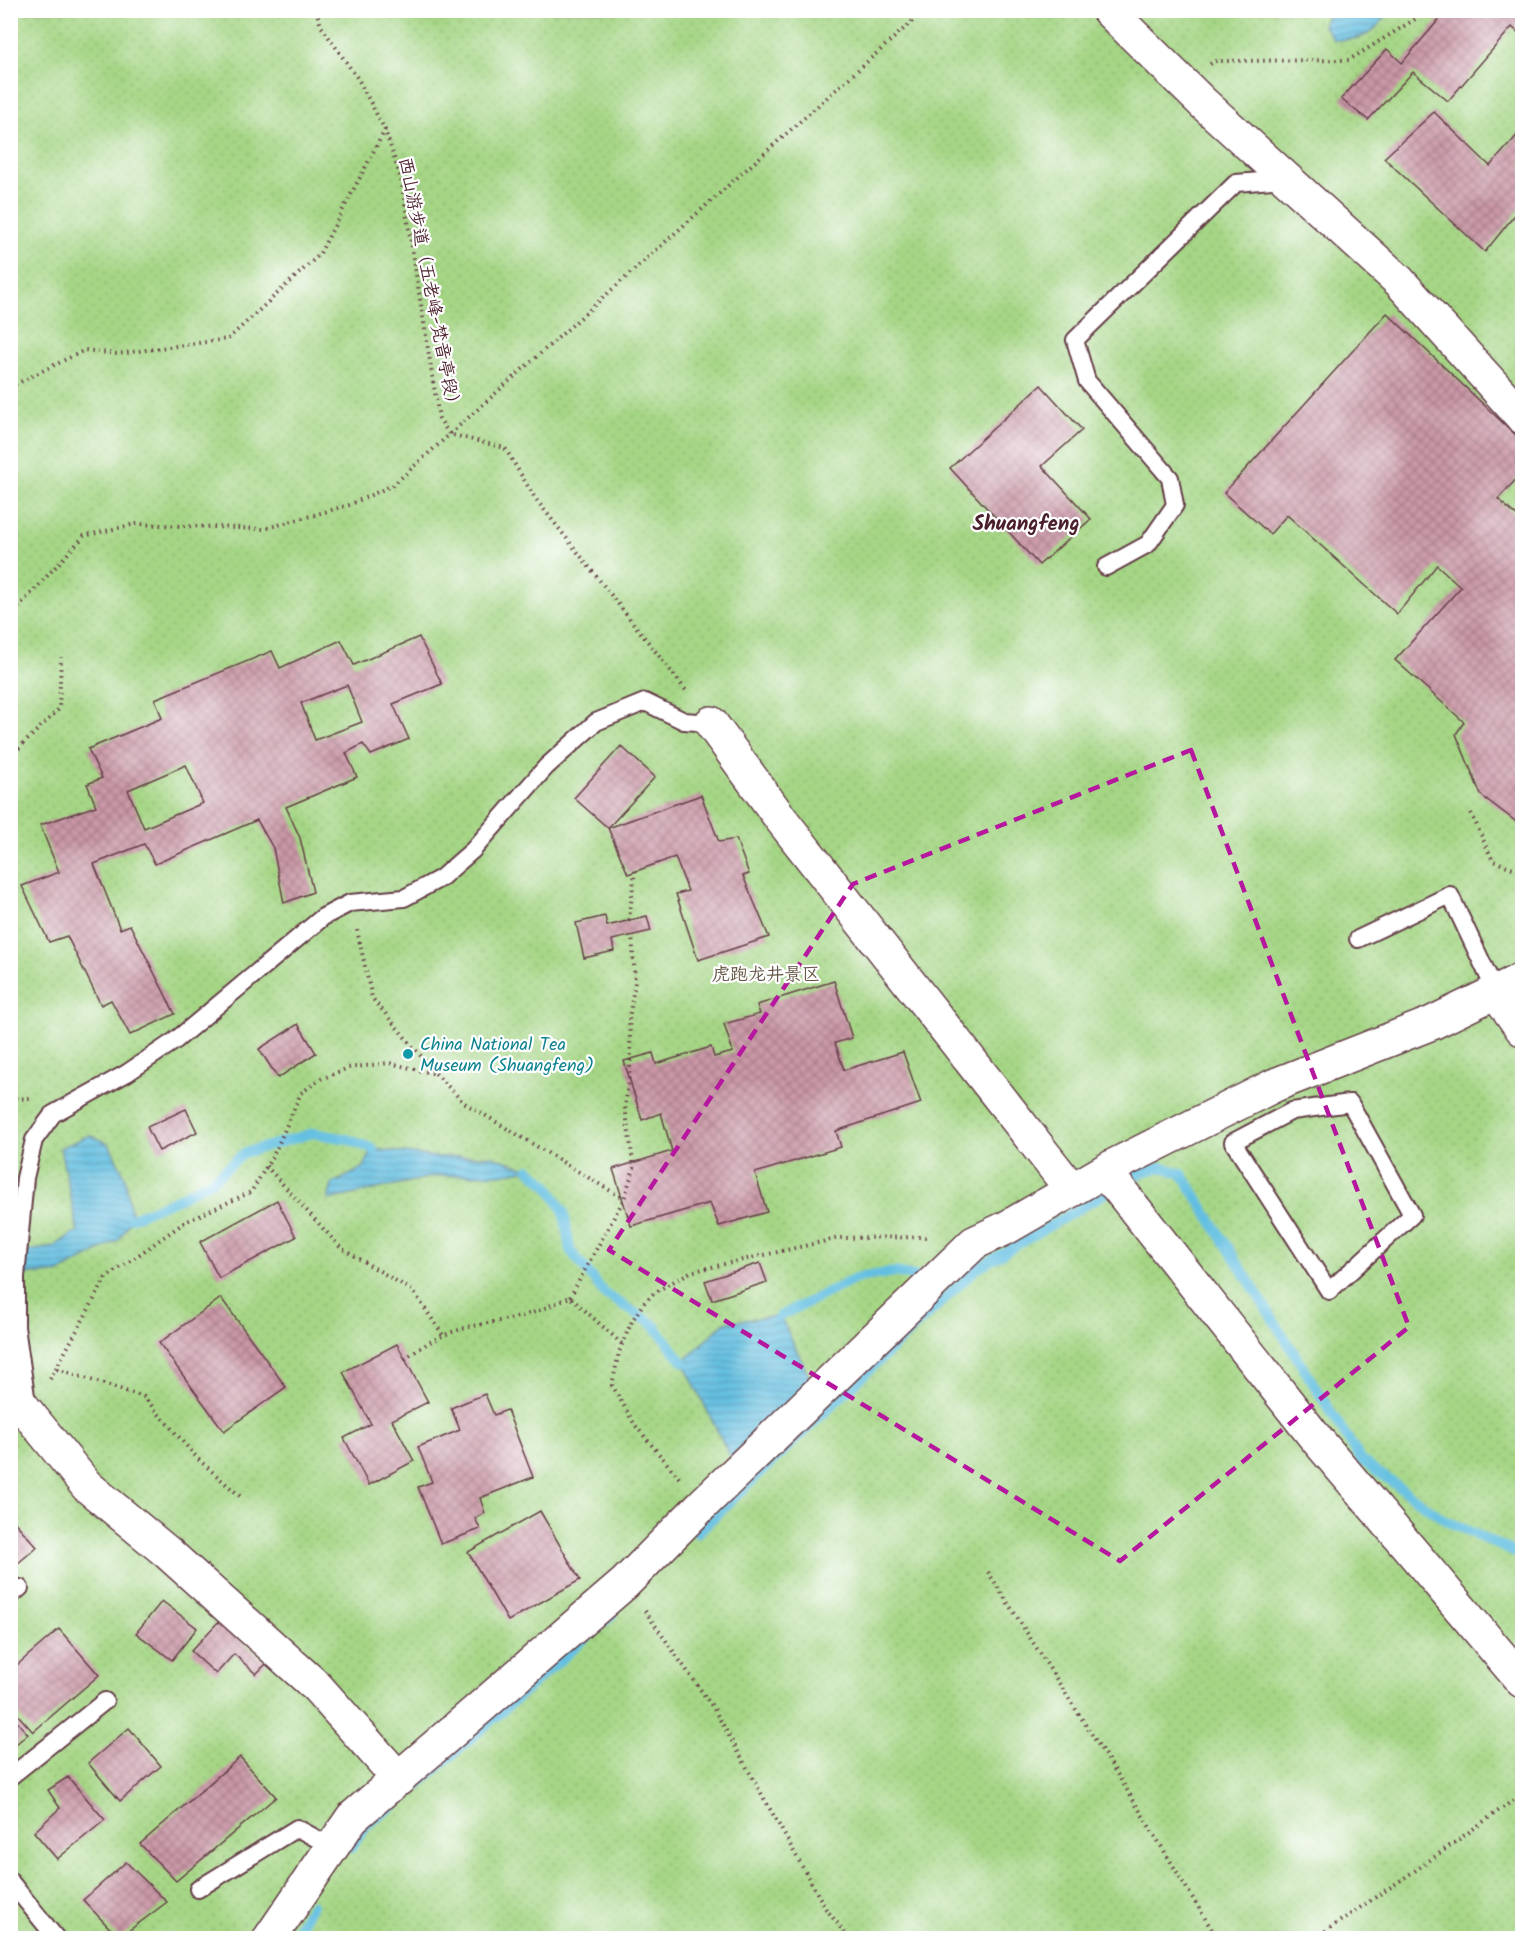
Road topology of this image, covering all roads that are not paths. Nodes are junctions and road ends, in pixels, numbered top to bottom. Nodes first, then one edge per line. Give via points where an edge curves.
1 (1123, 17) edge
2 (1286, 178) junction
3 (1522, 417) edge
4 (1106, 567) dead end
5 (711, 723) joint
6 (1358, 939) dead end
7 (1509, 986) edge
8 (1522, 1029) edge
9 (1283, 1098) junction
10 (1103, 1186) junction
11 (19, 1402) edge
12 (1522, 1681) edge
13 (105, 1701) dead end
14 (10, 1777) edge
15 (399, 1779) junction
16 (332, 1847) junction
17 (10, 1881) edge
18 (198, 1889) dead end
19 (56, 1938) edge
20 (270, 1938) edge

1 - 2 street via 1182,82
2 - 3 street via 1399,281
2 - 4 lane via 1236,183 1075,340 1087,381 1170,478 1175,505 1148,544
5 - 10 street via 788,828
5 - 11 lane via 684,721 645,702 596,722 546,767 473,850 441,878 404,898 350,903 323,917 176,1040 127,1073 53,1114 33,1140 25,1178 16,1276
6 - 7 lane via 1450,895
7 - 8 street
7 - 9 street
9 - 9 lane via 1233,1142 1329,1291 1412,1215 1350,1103
9 - 10 street
10 - 12 street
10 - 15 street via 974,1243 625,1583
11 - 15 street via 87,1486 168,1552 317,1687
13 - 14 lane
15 - 16 street via 352,1818
16 - 18 lane via 297,1828
16 - 20 street
17 - 19 lane

